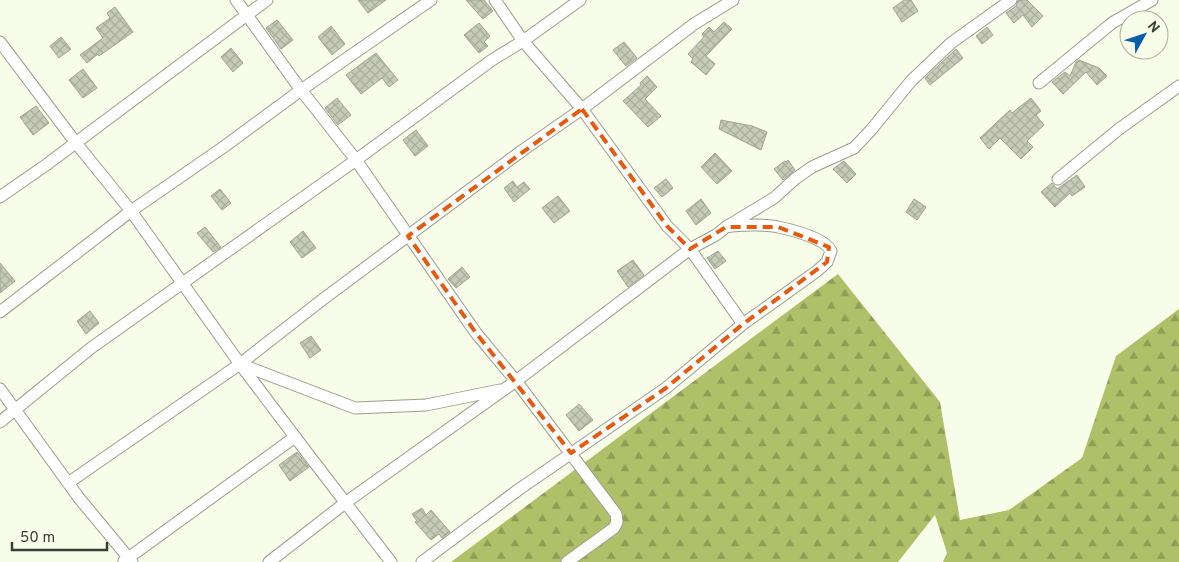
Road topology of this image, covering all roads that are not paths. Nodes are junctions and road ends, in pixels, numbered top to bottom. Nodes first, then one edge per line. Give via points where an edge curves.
1 (236, 0) edge
2 (267, 0) edge
3 (431, 0) edge
4 (495, 0) edge
5 (580, 0) edge
6 (732, 0) edge
7 (1011, 0) edge
8 (1152, 0) edge
9 (247, 14) junction
10 (524, 41) junction
11 (0, 42) edge
12 (1039, 83) dead end
13 (1179, 86) edge
14 (301, 90) junction
15 (582, 109) junction
16 (76, 143) junction
17 (356, 160) junction
18 (1058, 179) dead end
19 (0, 198) edge
20 (131, 211) junction
21 (726, 227) junction
22 (408, 236) junction
23 (690, 249) junction
24 (182, 284) junction
25 (0, 312) edge
26 (743, 324) junction
27 (240, 364) junction
28 (516, 381) junction
29 (0, 389) edge
30 (504, 389) junction
31 (16, 410) junction
32 (0, 422) edge
33 (295, 438) junction
34 (571, 453) junction
35 (68, 483) junction
36 (345, 503) junction
37 (128, 561) edge
38 (269, 562) edge
39 (392, 562) edge
40 (422, 562) edge
41 (567, 562) edge

1 - 9 street
2 - 9 street
3 - 14 street
4 - 10 street
5 - 10 street
6 - 15 street via 694,24
7 - 21 street via 951,43 911,81 854,148 812,167 774,198
8 - 12 street via 1112,23
9 - 14 street
9 - 16 street
10 - 15 street
10 - 17 street via 492,60
11 - 16 street
13 - 18 street
14 - 17 street
14 - 20 street
15 - 22 street
15 - 23 street via 667,226
16 - 19 street
16 - 20 street
17 - 22 street
17 - 24 street
20 - 24 street
20 - 25 street
21 - 23 street
21 - 26 street via 778,227 814,238 829,246 831,251 827,262 817,271
22 - 27 street
22 - 28 street via 476,333
23 - 26 street
23 - 28 street
24 - 27 street
24 - 31 street via 73,362
26 - 34 street via 666,388
27 - 30 street via 355,408 426,405
27 - 33 street
27 - 35 street
28 - 30 street
28 - 34 street
29 - 31 street
30 - 36 street
31 - 32 street
31 - 35 street
33 - 36 street
33 - 37 street
34 - 40 street
34 - 41 street via 616,514 617,522 614,528
35 - 37 street
36 - 38 street
36 - 39 street

